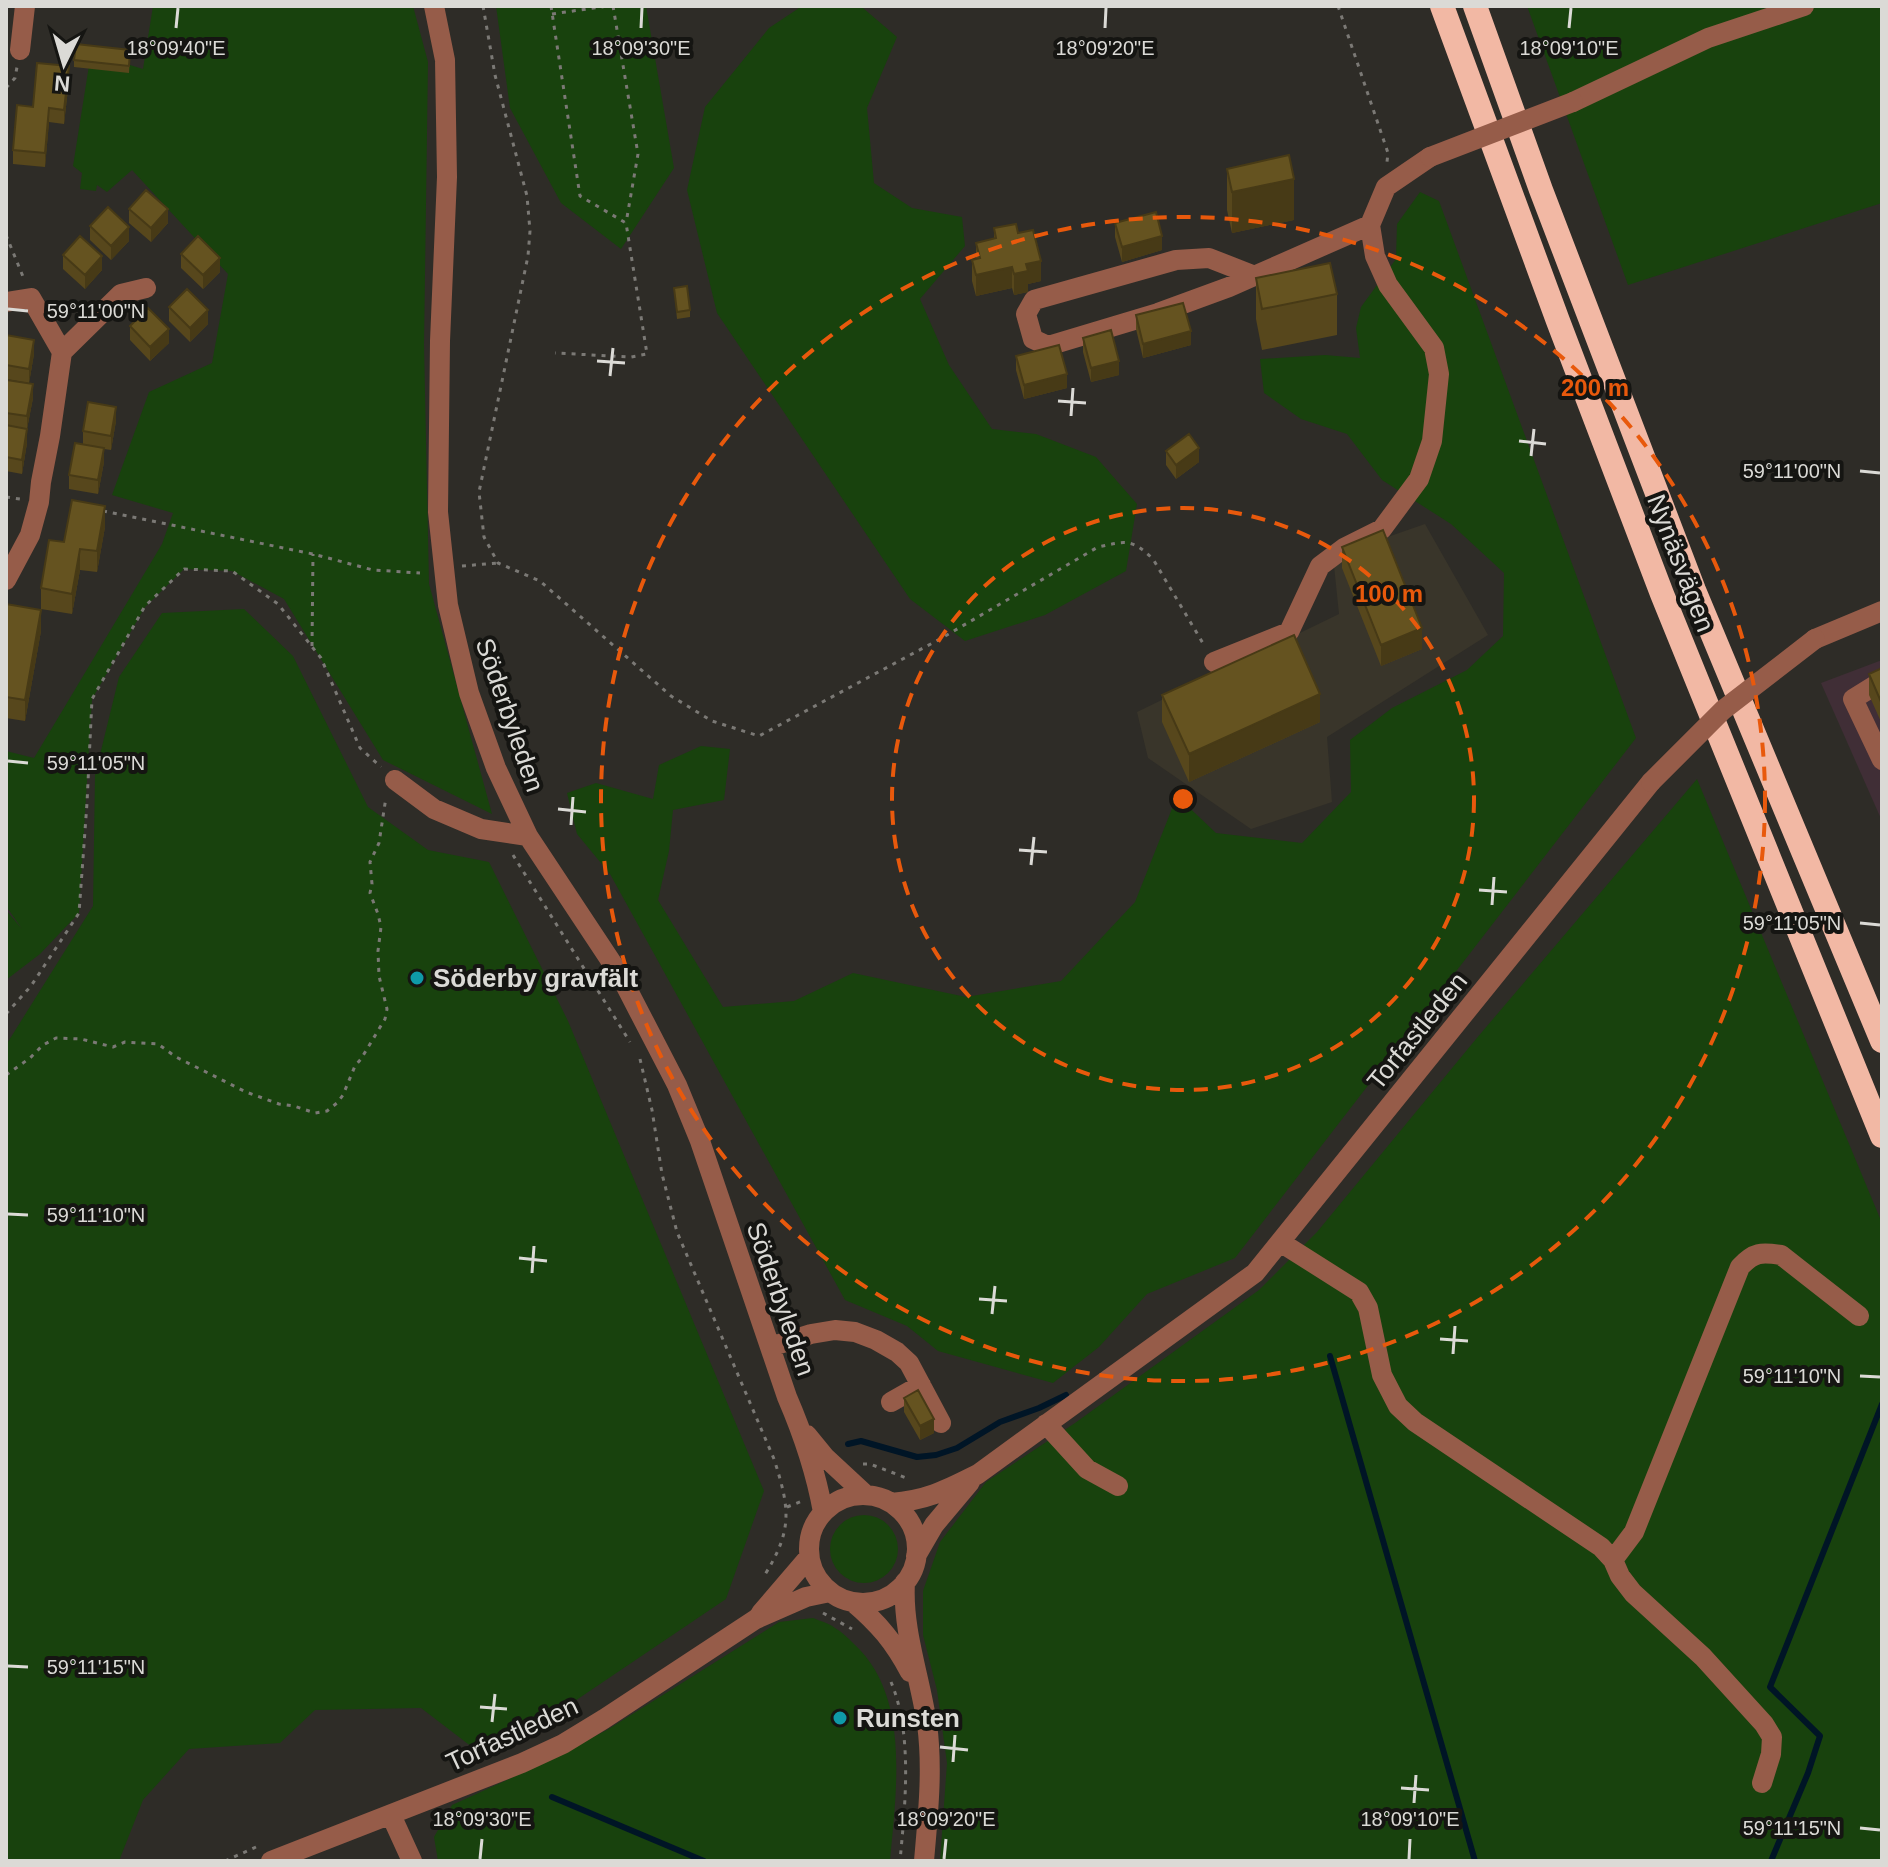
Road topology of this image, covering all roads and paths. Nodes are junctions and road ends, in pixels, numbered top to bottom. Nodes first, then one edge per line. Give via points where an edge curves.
1 (25, 6) edge
2 (434, 6) edge
3 (483, 6) edge
4 (551, 6) edge
5 (610, 6) edge
6 (1338, 6) edge
7 (1442, 6) edge
8 (1804, 6) edge
9 (1475, 7) edge
10 (552, 14) junction
11 (20, 50) dead end
12 (1386, 187) junction
13 (626, 223) junction
14 (1370, 225) junction
15 (6, 235) edge
16 (1255, 276) junction
17 (146, 288) dead end
18 (31, 298) junction
19 (6, 302) edge
20 (62, 352) junction
21 (555, 353) dead end
22 (6, 497) edge
23 (39, 502) junction
24 (98, 510) edge
25 (313, 554) junction
26 (498, 563) junction
27 (458, 567) dead end
28 (420, 573) dead end
29 (6, 580) edge
30 (1882, 611) edge
31 (312, 647) junction
32 (1214, 662) joint
33 (1882, 681) edge
34 (1882, 760) edge
35 (395, 780) junction
36 (528, 836) junction
37 (511, 852) dead end
38 (6, 1014) edge
39 (1882, 1041) edge
40 (632, 1044) dead end
41 (639, 1055) dead end
42 (6, 1075) edge
43 (1882, 1136) edge
44 (1280, 1242) junction
45 (1859, 1316) dead end
46 (770, 1347) junction
47 (921, 1385) junction
48 (891, 1402) dead end
49 (941, 1423) dead end
50 (1046, 1424) junction
51 (799, 1426) junction
52 (842, 1473) junction
53 (978, 1474) junction
54 (921, 1479) dead end
55 (1118, 1486) dead end
56 (819, 1490) junction
57 (866, 1495) junction
58 (891, 1503) junction
59 (787, 1507) junction
60 (823, 1512) junction
61 (916, 1556) junction
62 (809, 1557) junction
63 (1613, 1560) junction
64 (762, 1580) dead end
65 (905, 1582) junction
66 (830, 1592) junction
67 (806, 1597) junction
68 (853, 1602) junction
69 (756, 1619) junction
70 (856, 1631) dead end
71 (890, 1679) dead end
72 (920, 1690) junction
73 (1762, 1783) dead end
74 (391, 1815) junction
75 (269, 1852) edge
76 (225, 1861) edge
77 (412, 1861) edge
78 (900, 1861) edge
79 (924, 1861) edge

1 - 11 street
2 - 36 street, Söderbyleden via 445,60 438,512 448,605 469,693
3 - 26 path via 527,196 530,231 479,492 484,537
4 - 10 path
5 - 10 path
5 - 13 path via 638,154
6 - 12 path via 1388,153
7 - 43 highway, Nynäsvägen via 1662,594
8 - 12 street, bridge via 1708,38 1573,102 1430,157
9 - 39 highway, Nynäsvägen via 1694,590
10 - 13 path via 580,196
12 - 14 street
13 - 21 path via 647,354
14 - 16 street
14 - 32 street via 1375,256 1388,285 1434,348 1439,374 1432,441 1419,479 1382,529 1320,566 1289,632
15 - 18 path
16 - 16 street via 1048,346 1033,339 1026,314 1034,300 1176,260 1209,258
17 - 20 street via 121,294
18 - 19 street
18 - 20 street
20 - 23 street
22 - 23 path
23 - 29 street via 30,535
24 - 25 path
25 - 28 path via 373,570
25 - 31 path
26 - 27 path
26 - 32 path via 540,581 671,696 712,721 759,736 1098,547 1124,541 1153,559
30 - 44 street, Torfastleden, bridge via 1815,639 1723,710 1651,782
31 - 35 path via 360,748
31 - 38 path via 278,604 232,571 184,569 145,606 92,699 79,913
33 - 34 street via 1853,699
35 - 36 street via 434,809 481,829
35 - 42 path via 370,862 370,893 381,927 379,976 385,1019 343,1095 327,1111 315,1113 246,1092 158,1044 125,1042 113,1047 56,1038
36 - 46 street, Söderbyleden via 620,975 677,1085
37 - 40 path
41 - 59 path via 677,1232 774,1459
44 - 50 street, Torfastleden via 1255,1273
44 - 63 street via 1359,1292 1368,1308 1382,1375 1398,1406
45 - 63 street via 1781,1255 1751,1256 1740,1267 1634,1532
46 - 47 street via 811,1334 855,1332 897,1352
46 - 51 street, Söderbyleden
47 - 48 street
47 - 49 street
50 - 53 street, Torfastleden
50 - 55 street via 1087,1469
51 - 52 street, Söderbyleden
51 - 56 street, Söderbyleden
52 - 54 path via 870,1464
52 - 57 street, Söderbyleden
53 - 58 street, Torfastleden via 939,1494
53 - 61 street, Torfastleden via 934,1525
56 - 59 path
56 - 60 street, Söderbyleden
57 - 58 street
57 - 60 street via 850,1496
58 - 61 street via 914,1532
59 - 64 path via 779,1553
60 - 62 street via 811,1533
61 - 65 street
62 - 66 street
62 - 69 street, Torfastleden
63 - 73 street via 1633,1593 1703,1657 1764,1724 1772,1737
65 - 68 street via 882,1600
65 - 72 street
66 - 67 street, Torfastleden
66 - 68 street
67 - 69 street, Torfastleden
67 - 70 path
68 - 72 street via 896,1646
69 - 74 street, Torfastleden via 563,1744
71 - 78 path via 905,1762
72 - 79 street via 930,1764
74 - 75 street, Torfastleden
74 - 77 street
75 - 76 path

